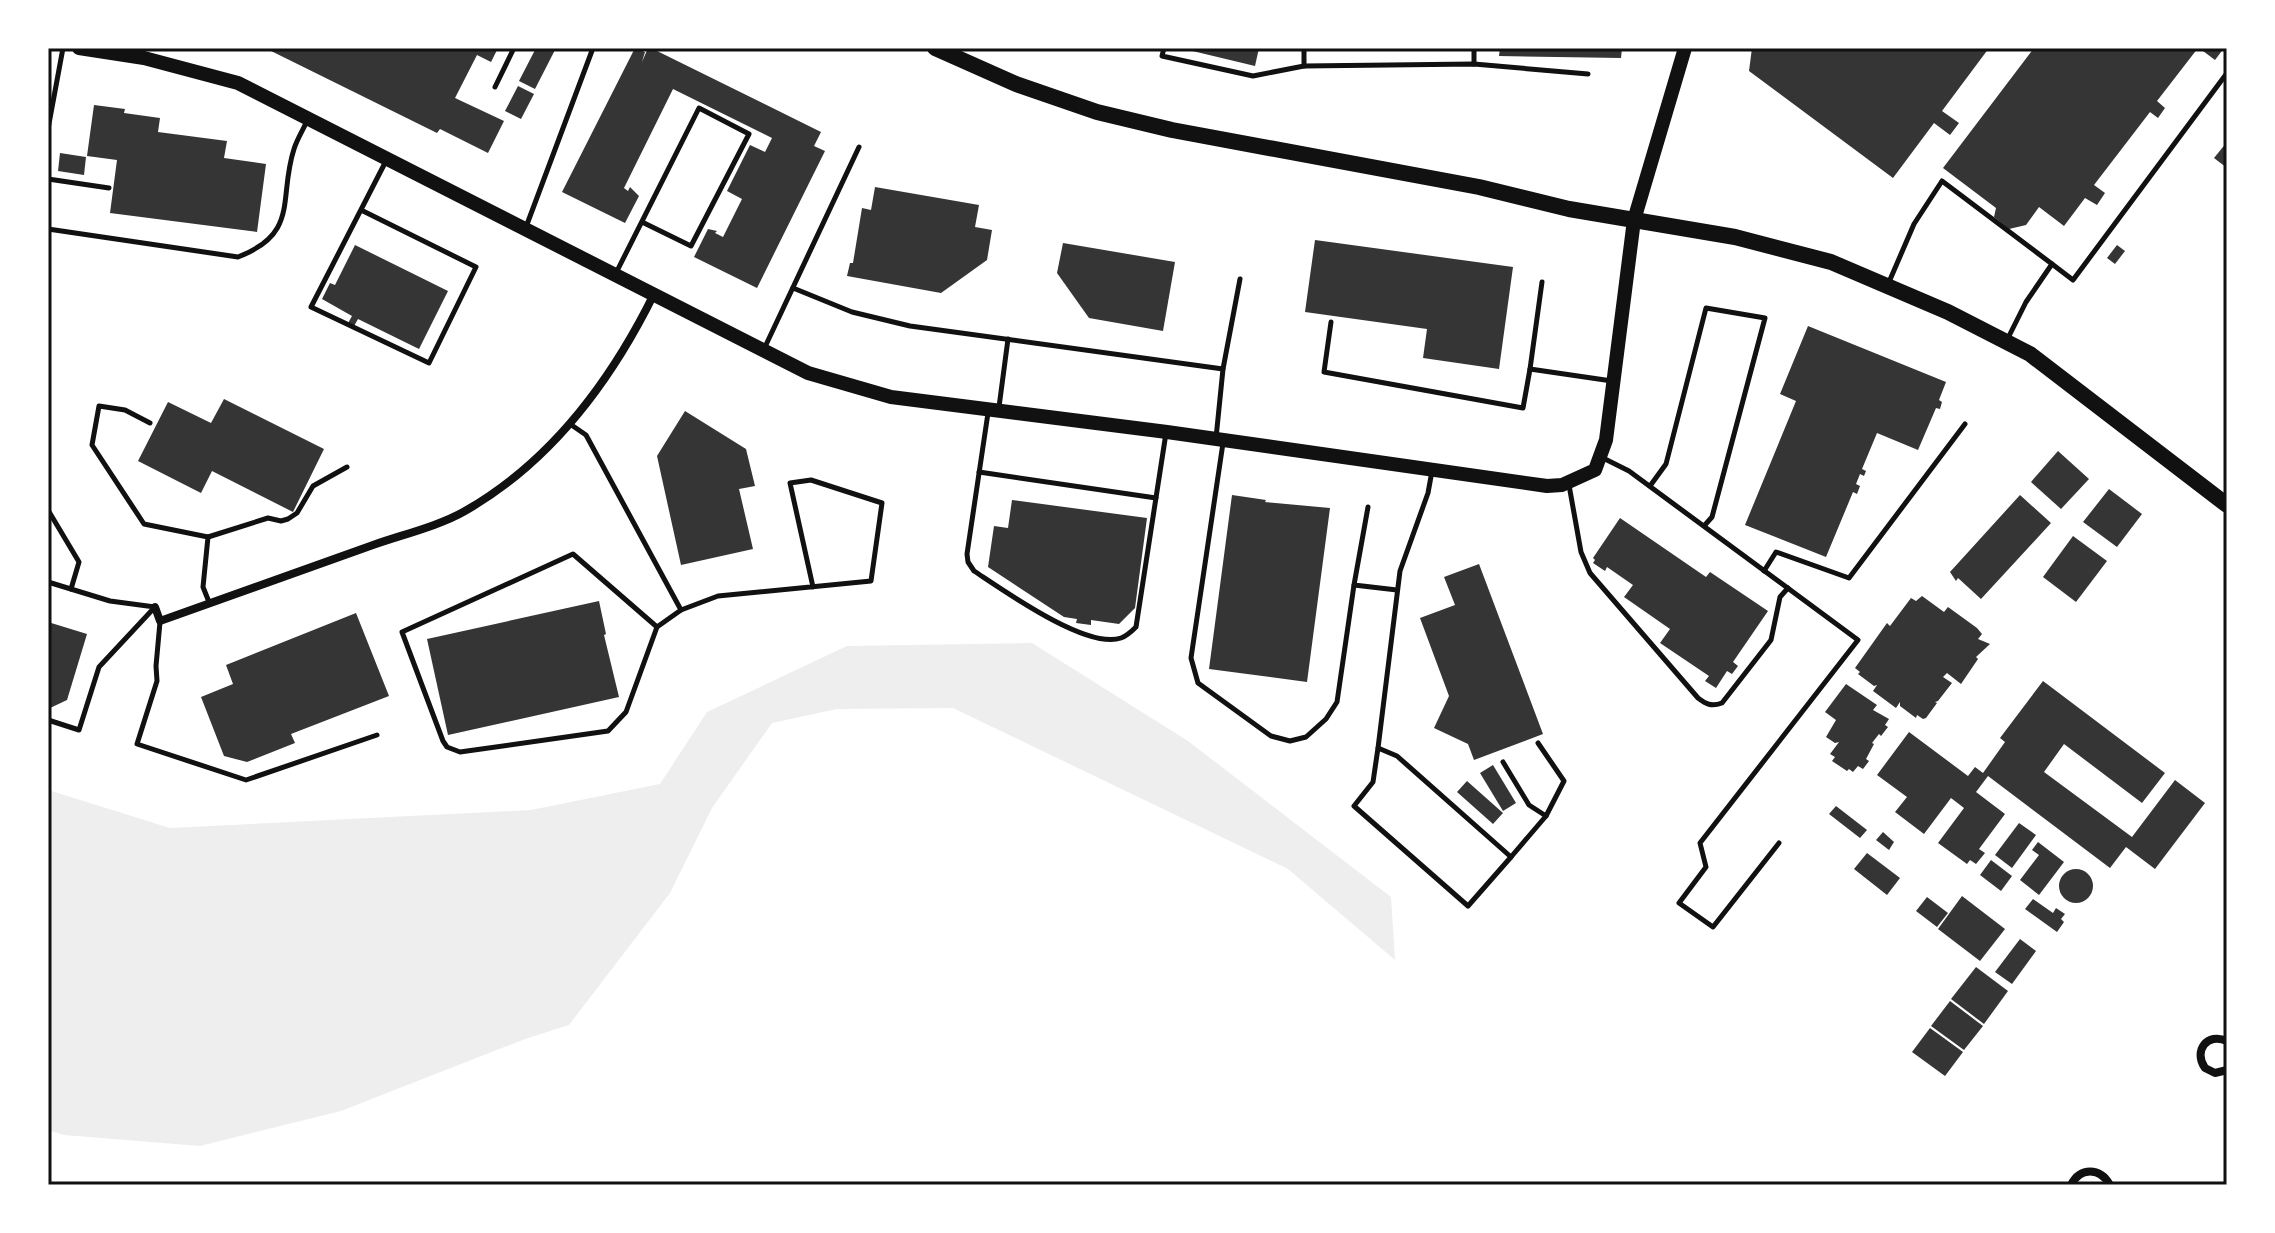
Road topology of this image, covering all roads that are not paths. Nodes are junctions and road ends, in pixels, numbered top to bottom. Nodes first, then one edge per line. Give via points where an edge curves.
1 (63, 48) edge
2 (79, 48) edge
3 (514, 48) edge
4 (593, 48) edge
5 (935, 48) edge
6 (1164, 48) edge
7 (1304, 48) edge
8 (1474, 48) edge
9 (1685, 48) edge
10 (126, 52) edge
11 (1474, 64) junction
12 (1304, 66) junction
13 (2227, 73) edge
14 (1588, 74) dead end
15 (495, 87) dead end
16 (308, 119) junction
17 (48, 129) edge
18 (859, 147) dead end
19 (387, 159) junction
20 (48, 179) edge
21 (109, 188) dead end
22 (361, 210) junction
23 (1634, 220) junction
24 (642, 222) junction
25 (525, 228) junction
26 (48, 229) edge
27 (2052, 264) junction
28 (616, 274) junction
29 (1240, 279) dead end
30 (1542, 282) dead end
31 (1887, 286) junction
32 (793, 288) junction
33 (654, 293) junction
34 (1331, 322) dead end
35 (1008, 339) junction
36 (2006, 342) junction
37 (763, 350) junction
38 (1223, 369) junction
39 (1530, 369) junction
40 (1613, 382) junction
41 (993, 411) junction
42 (150, 423) dead end
43 (570, 424) junction
44 (1965, 424) dead end
45 (1167, 432) junction
46 (1220, 440) junction
47 (1600, 457) junction
48 (347, 467) dead end
49 (1432, 470) junction
50 (979, 472) junction
51 (1569, 482) junction
52 (1650, 486) junction
53 (1156, 498) junction
54 (2227, 505) edge
55 (1368, 507) dead end
56 (48, 510) edge
57 (1704, 526) junction
58 (208, 537) junction
59 (1764, 571) junction
60 (48, 582) edge
61 (1354, 585) junction
62 (813, 587) junction
63 (1788, 588) junction
64 (71, 589) junction
65 (1397, 590) junction
66 (210, 603) junction
67 (155, 607) junction
68 (681, 610) junction
69 (160, 621) junction
70 (657, 627) junction
71 (48, 720) edge
72 (377, 735) dead end
73 (1538, 743) dead end
74 (1378, 748) junction
75 (1503, 762) dead end
76 (1546, 816) junction
77 (1779, 843) dead end
78 (1511, 857) junction
79 (2227, 1041) edge
80 (2227, 1070) edge
81 (2071, 1185) edge
82 (2110, 1185) edge

1 - 17 lane
2 - 10 street
3 - 15 lane
4 - 25 lane
5 - 23 main road via 1097,112
6 - 12 lane via 1162,56 1253,76
7 - 12 lane
8 - 11 lane
9 - 23 street
10 - 16 street via 238,83
11 - 12 lane
11 - 14 lane
13 - 27 lane via 2073,280
16 - 19 street
16 - 26 lane via 293,151 284,216 267,240 248,253 238,257
18 - 32 lane
19 - 22 lane
19 - 25 street
20 - 21 lane
22 - 22 lane via 311,307 429,363 476,267
23 - 31 main road via 1748,240 1831,262
23 - 40 street
24 - 24 lane via 699,108 749,134 691,246
24 - 28 lane
25 - 28 street
27 - 31 lane via 1942,181 1914,224
27 - 36 lane
28 - 33 street
29 - 38 lane
30 - 39 lane
31 - 36 main road
32 - 35 lane via 877,319
32 - 37 lane
33 - 37 street
33 - 43 street via 634,334
34 - 39 lane via 1324,372 1523,408
35 - 38 lane
35 - 41 lane
36 - 54 main road via 2030,354
37 - 41 street via 808,373 891,397
38 - 46 lane
39 - 40 lane
40 - 47 street
41 - 45 street
41 - 50 lane
42 - 58 lane via 125,410 99,406 92,445 144,524
43 - 66 street via 507,482 463,513
43 - 68 lane via 586,435
44 - 59 lane via 1849,578 1776,552
45 - 46 street
45 - 53 lane
46 - 49 street
46 - 61 lane via 1191,658 1198,683 1271,736 1290,741 1306,737 1337,702
47 - 51 street via 1595,470
47 - 52 lane
48 - 58 lane via 313,486 288,519 268,518
49 - 51 street via 1547,486
49 - 65 lane
50 - 53 lane
50 - 53 lane via 967,554 974,571 1048,619 1108,639 1124,637 1136,627
51 - 63 lane via 1581,552 1590,573 1698,698 1711,706 1722,703 1771,640 1780,597
52 - 57 lane
52 - 57 lane via 1666,464 1706,308 1765,318 1712,517
55 - 61 lane
56 - 64 lane via 79,562
57 - 59 lane
58 - 66 lane via 203,587
59 - 63 lane
60 - 64 lane
61 - 65 lane
62 - 62 lane via 871,581 882,503 811,480 790,483
62 - 68 lane via 718,596
63 - 77 lane via 1858,640 1700,843 1706,867 1679,903 1713,927
64 - 67 lane
65 - 74 lane
66 - 69 street
67 - 69 street
67 - 71 lane via 99,667 79,730
68 - 70 lane
69 - 72 lane via 157,681 137,744 246,780
70 - 70 lane via 573,554 402,632 438,733 447,747 460,752 608,731 626,712
73 - 76 lane via 1564,781
74 - 78 lane via 1397,756
74 - 78 lane via 1373,782 1354,806 1468,906
75 - 76 lane via 1529,805
76 - 78 lane
79 - 80 street via 2210,1040 2200,1053 2210,1071
81 - 82 street via 2077,1175 2089,1171 2102,1174

